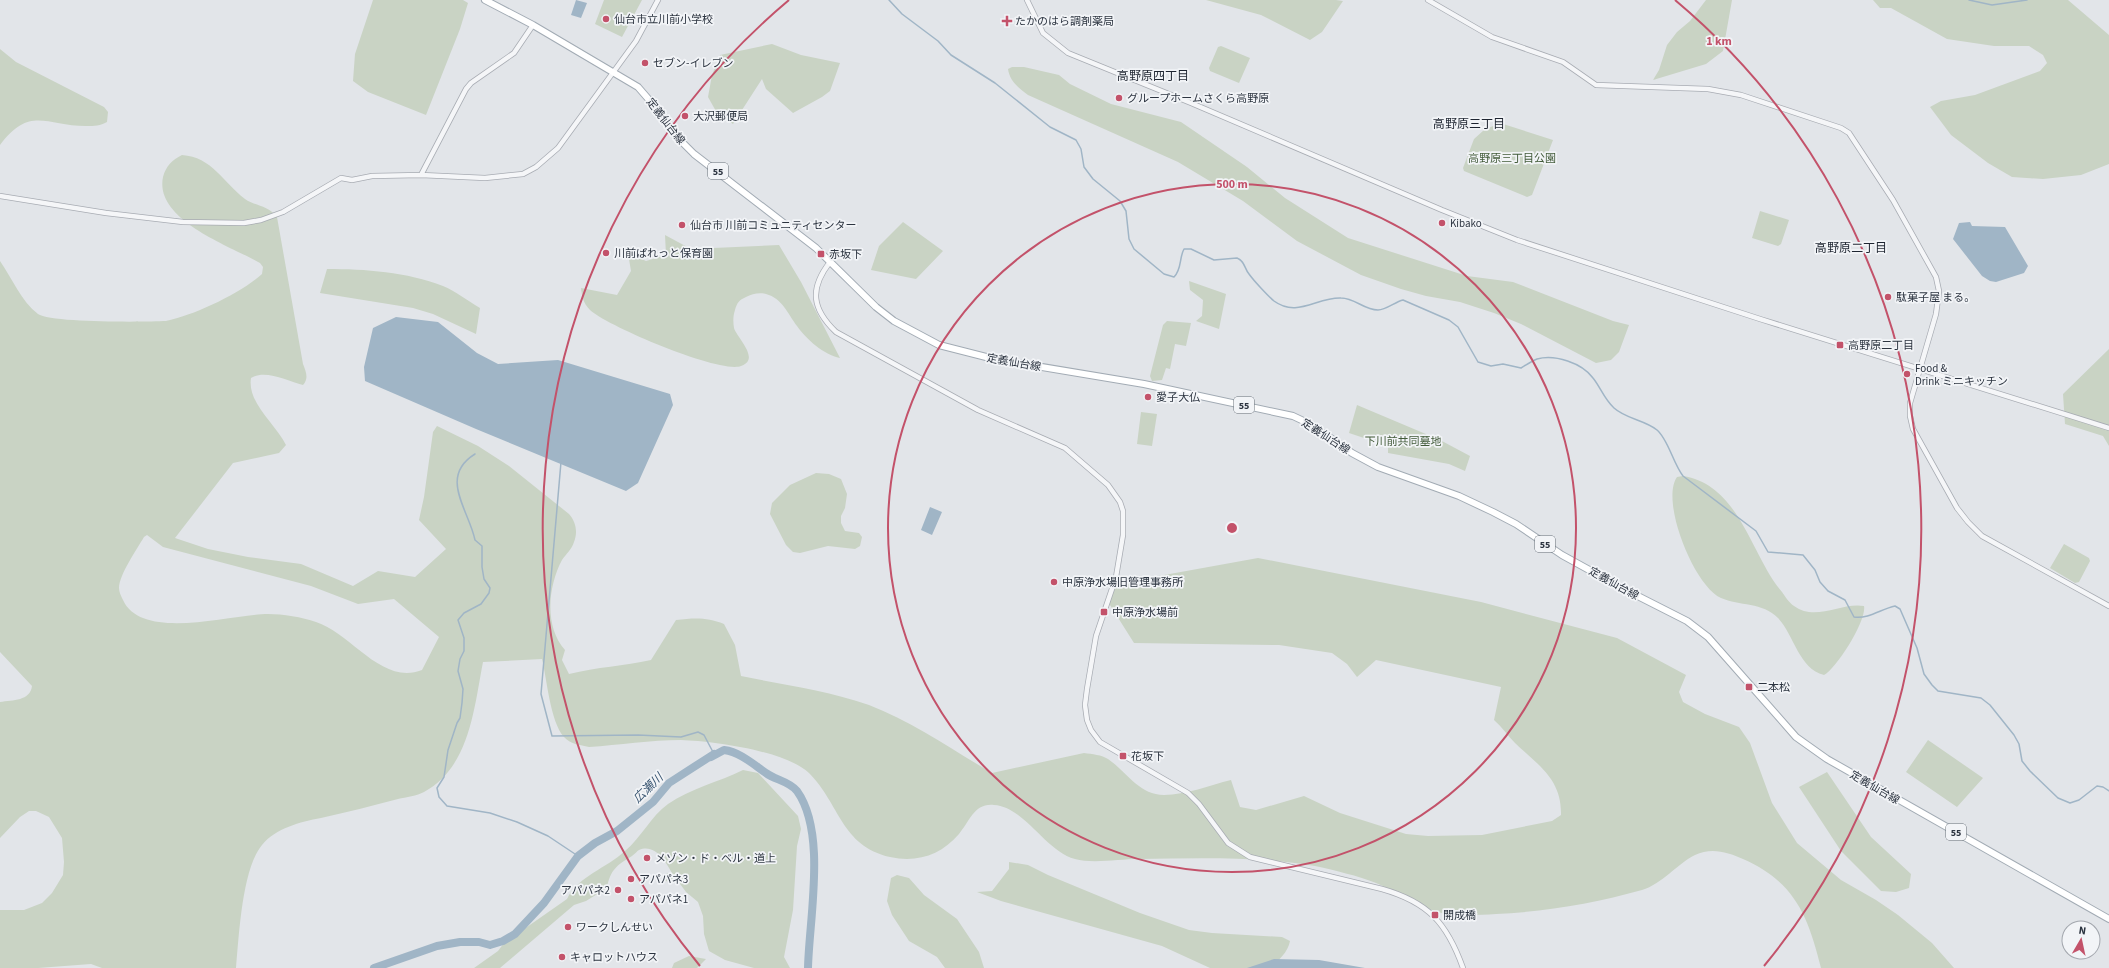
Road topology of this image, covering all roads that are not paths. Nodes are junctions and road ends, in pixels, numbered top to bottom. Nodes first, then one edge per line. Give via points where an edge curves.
1 (485, 0) edge
2 (658, 0) edge
3 (1027, 0) edge
4 (1428, 0) edge
5 (533, 25) junction
6 (614, 72) junction
7 (421, 175) junction
8 (0, 196) edge
9 (830, 262) junction
10 (1920, 369) junction
11 (2109, 428) edge
12 (2109, 606) edge
13 (2109, 919) edge
14 (1463, 968) edge

1 - 5 main road, 定義仙台線 / 55
2 - 6 street via 644,30
3 - 10 street via 1043,33 1068,53 1442,210 1517,240 1612,272
4 - 10 street via 1492,37 1562,62 1596,85 1708,89 1782,108 1834,126 1849,134 1893,200 1936,278 1939,291 1936,314
5 - 6 main road, 定義仙台線 / 55
5 - 7 street via 514,53 466,89
6 - 7 street via 558,148 536,167 523,174 485,178
6 - 9 main road, 定義仙台線 / 55 via 641,90 694,154 792,228
7 - 8 street via 352,180 341,178 283,212 244,223 179,221 106,213
9 - 13 main road, 定義仙台線 / 55 via 894,321 939,345 994,359 1144,384 1293,416 1312,425 1352,453 1378,467 1458,496 1493,512 1562,555 1697,628 1796,737 1827,759
9 - 14 street via 819,276 815,299 825,321 836,332 978,410 1065,448 1108,485 1120,502 1124,526 1119,564 1096,636 1086,694 1087,720 1096,738 1188,793 1237,851 1277,865 1403,895 1424,906 1434,914 1452,941
10 - 11 street
10 - 12 street via 1910,403 1913,429 1957,508 1968,522 1982,536

